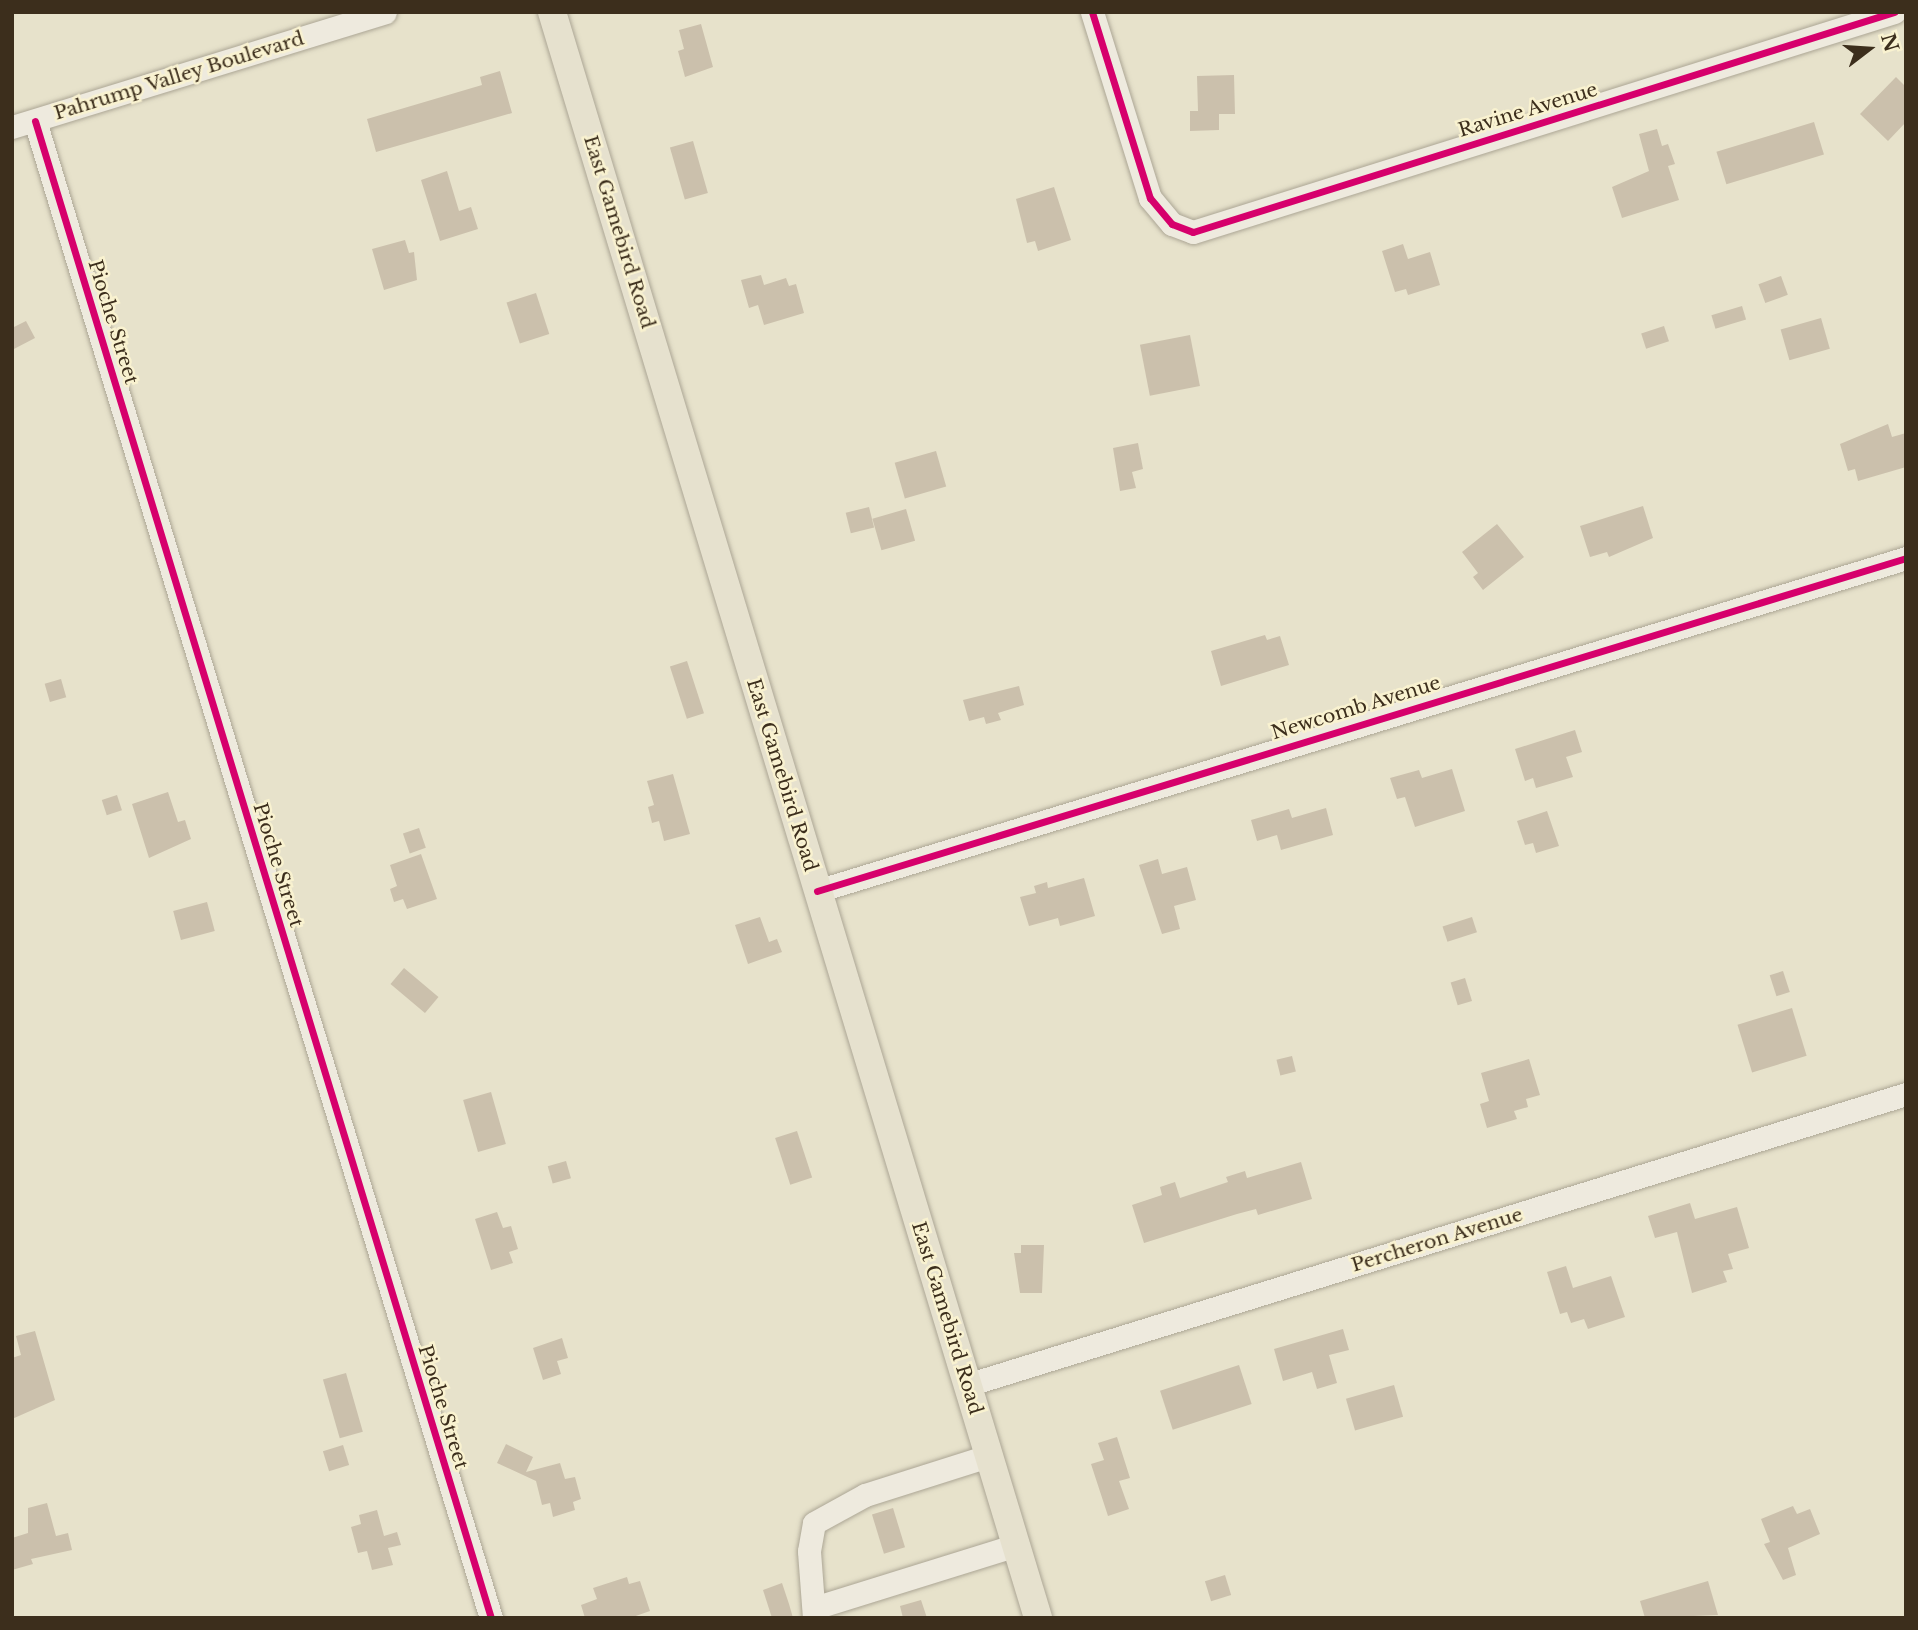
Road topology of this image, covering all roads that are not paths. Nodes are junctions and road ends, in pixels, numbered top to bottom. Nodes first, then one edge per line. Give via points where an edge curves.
1 (385, 12) edge
2 (552, 12) edge
3 (1092, 12) edge
4 (1894, 12) edge
5 (35, 121) junction
6 (12, 127) edge
7 (1906, 558) edge
8 (817, 891) junction
9 (1906, 1094) edge
10 (967, 1385) junction
11 (988, 1456) junction
12 (1016, 1545) junction
13 (814, 1613) edge
14 (491, 1618) edge
15 (1038, 1618) edge

1 - 5 street, Pahrump Valley Boulevard
2 - 8 main road, East Gamebird Road
3 - 4 street, Ravine Avenue via 1150,198 1172,225 1193,232
5 - 6 street, Pahrump Valley Boulevard
5 - 14 street, Pioche Street
7 - 8 street, Newcomb Avenue
8 - 10 main road, East Gamebird Road
9 - 10 street, Percheron Avenue
10 - 11 main road, East Gamebird Road
11 - 12 main road, East Gamebird Road
11 - 13 street via 864,1495 814,1523 810,1551
12 - 13 street
12 - 15 main road, East Gamebird Road

